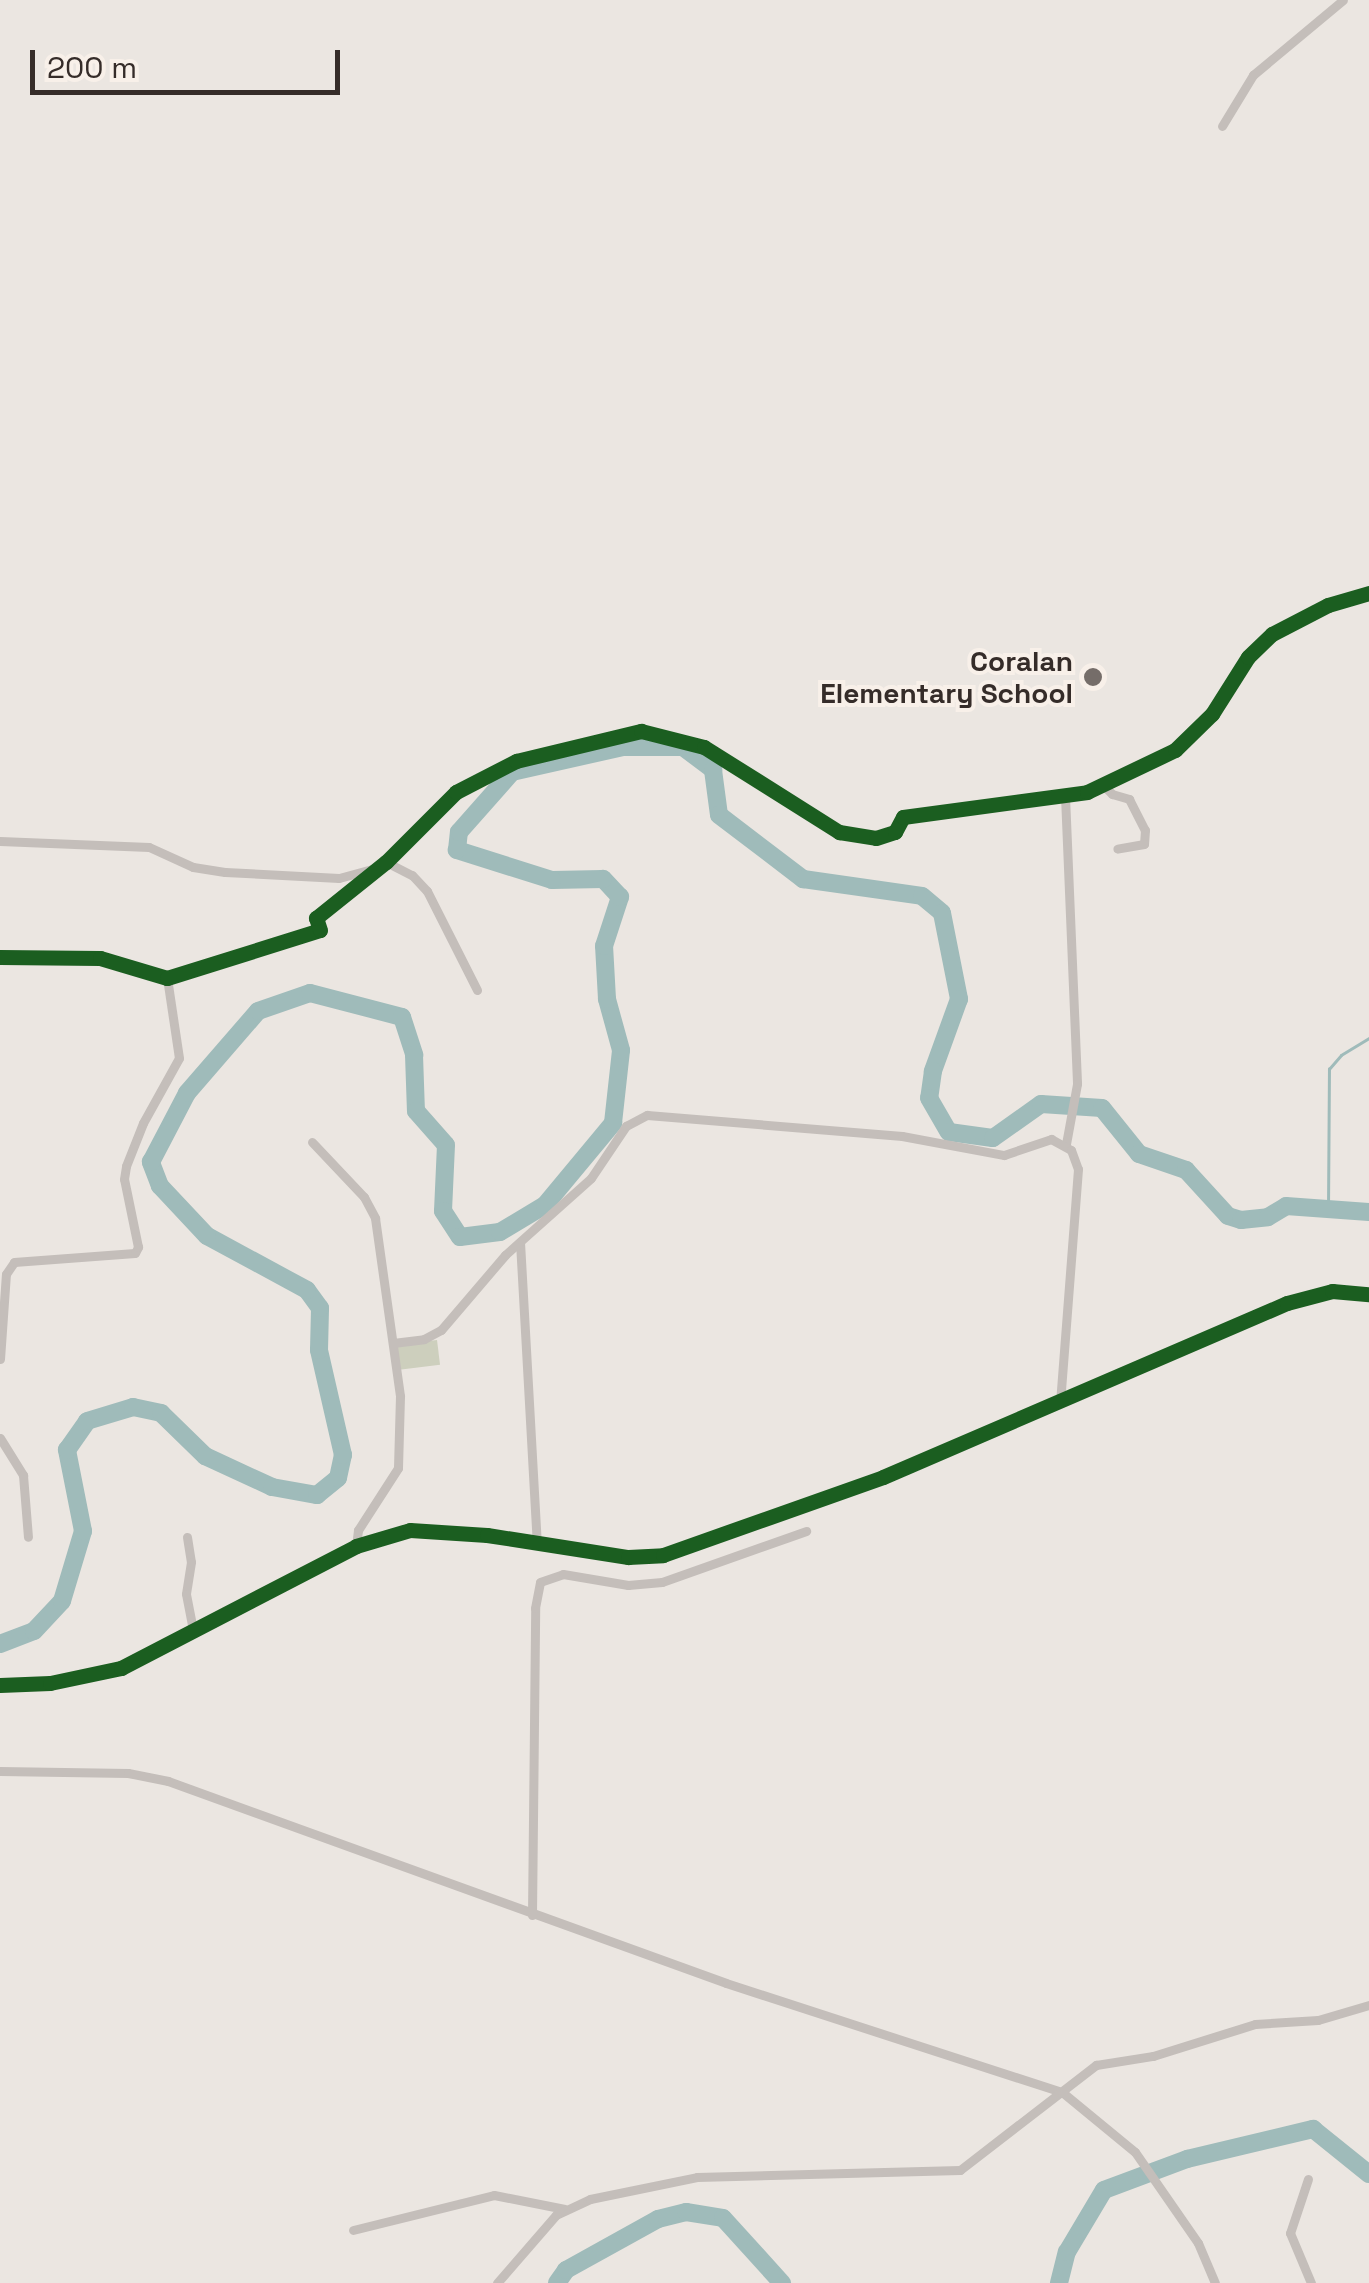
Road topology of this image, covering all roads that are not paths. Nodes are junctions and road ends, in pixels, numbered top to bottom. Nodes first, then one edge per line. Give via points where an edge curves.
1 (1343, 0) edge
2 (1222, 126) dead end
3 (1369, 593) edge
4 (1103, 785) junction
5 (1065, 796) junction
6 (0, 841) edge
7 (1117, 849) dead end
8 (383, 864) junction
9 (0, 957) edge
10 (167, 978) junction
11 (477, 990) dead end
12 (312, 1142) dead end
13 (1066, 1144) junction
14 (520, 1242) junction
15 (1369, 1294) edge
16 (393, 1343) junction
17 (0, 1359) edge
18 (1060, 1401) junction
19 (0, 1438) edge
20 (806, 1531) dead end
21 (28, 1537) dead end
22 (187, 1537) dead end
23 (538, 1542) junction
24 (356, 1546) junction
25 (587, 1552) junction
26 (583, 1574) junction
27 (193, 1631) junction
28 (0, 1685) edge
29 (0, 1771) edge
30 (532, 1915) junction
31 (1369, 2005) edge
32 (1062, 2092) junction
33 (1308, 2179) dead end
34 (565, 2209) junction
35 (353, 2230) dead end
36 (496, 2283) edge
37 (1215, 2283) edge
38 (1312, 2283) edge

1 - 2 street via 1253,75
3 - 4 street via 1315,610 1272,634 1212,714 1175,750
4 - 5 street
4 - 7 street via 1130,799 1145,830 1144,844
5 - 8 street via 903,817 894,832 876,838 839,832 704,747 642,731 498,768 456,792
5 - 13 street via 1077,1084
6 - 8 street via 149,847 192,867 225,872 339,878
8 - 10 street via 316,918 320,930
8 - 11 street via 412,875 427,891
9 - 10 street via 100,958
10 - 17 street via 179,1058 143,1122 124,1179 138,1247 135,1253 14,1262 5,1280
12 - 16 street via 371,1208
13 - 14 street via 1041,1139 1004,1155 902,1136 648,1114 626,1126 584,1186
13 - 18 street via 1078,1169
14 - 16 street via 441,1330
14 - 23 street
15 - 18 street via 1332,1291 1287,1302
16 - 24 street via 398,1468 358,1530
18 - 25 street via 883,1477 675,1551 644,1558
19 - 21 street via 23,1476
20 - 26 street via 662,1582 628,1584
22 - 27 street
23 - 24 street via 427,1529
23 - 25 street
24 - 27 street
25 - 26 street
26 - 30 street via 547,1577 536,1589
27 - 28 street via 98,1674
29 - 30 street via 128,1773 168,1781
30 - 32 street
31 - 32 street via 1318,2020 1255,2024 1153,2056 1096,2065
32 - 34 street via 952,2172 696,2177 616,2191
32 - 37 street via 1134,2152 1198,2243
33 - 38 street via 1290,2233
34 - 35 street via 494,2195
34 - 36 street

